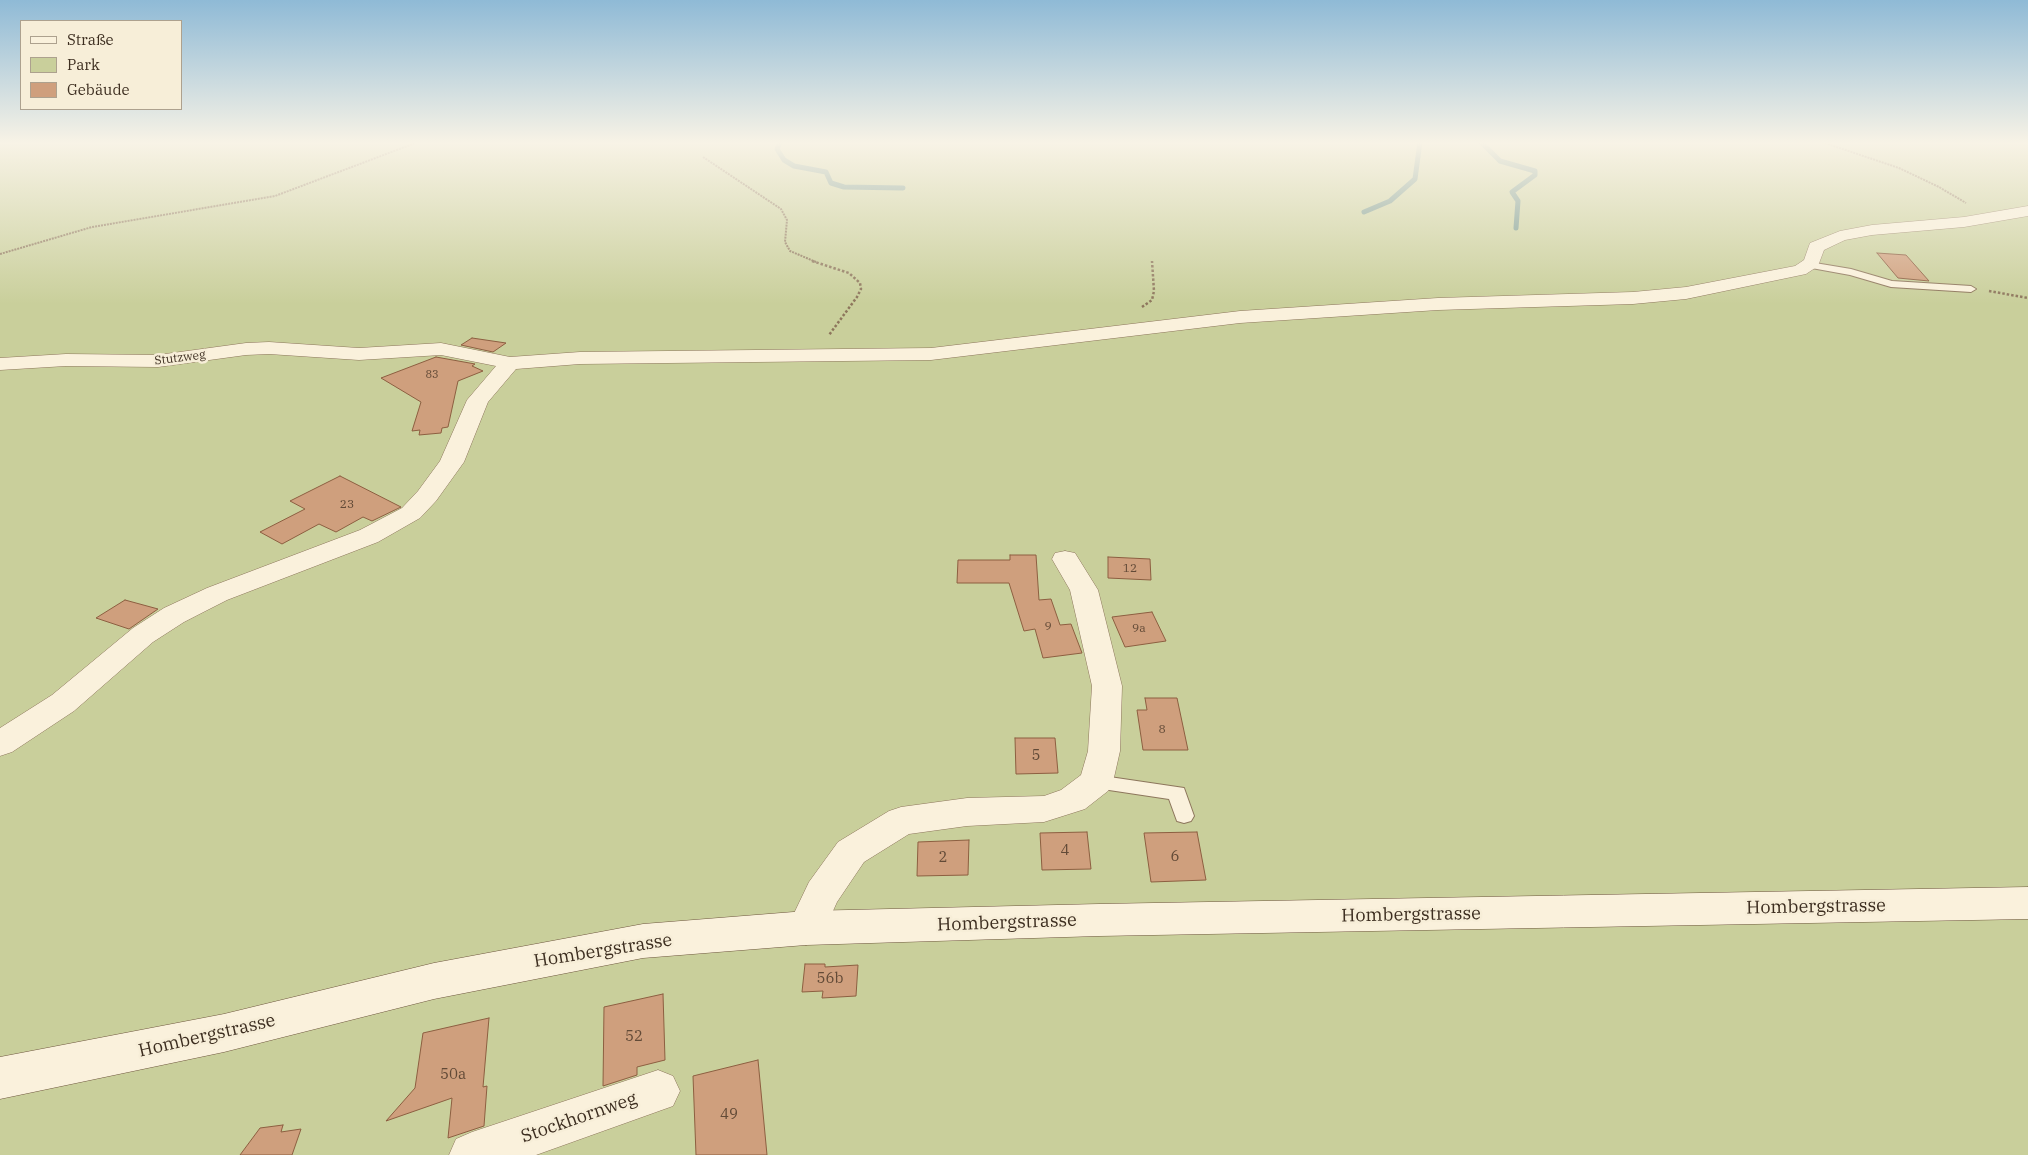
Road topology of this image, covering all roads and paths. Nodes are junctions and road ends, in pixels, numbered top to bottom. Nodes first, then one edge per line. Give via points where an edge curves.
1 (275, 196) edge
2 (761, 196) edge
3 (1953, 196) edge
4 (2028, 211) edge
5 (1990, 217) junction
6 (0, 254) edge
7 (1809, 265) junction
8 (1971, 289) joint
9 (2028, 298) edge
10 (801, 356) junction
11 (510, 363) junction
12 (0, 364) edge
13 (1064, 559) dead end
14 (0, 744) edge
15 (1096, 782) junction
16 (1184, 816) dead end
17 (2028, 903) edge
18 (806, 928) junction
19 (0, 1078) edge
20 (658, 1091) dead end
21 (472, 1155) edge

1 - 6 path via 92,227
2 - 10 path via 781,209 787,220 785,242 790,251 849,273 860,283 857,297 826,339
3 - 5 path
4 - 5 street
5 - 7 street via 1840,236 1816,248
7 - 8 lane via 1851,272 1891,284
7 - 10 street, Stutzweg via 1772,276 1660,296 1438,304 1240,317 930,354
8 - 9 path
10 - 11 street, Stutzweg via 580,358
11 - 12 street, Stutzweg via 441,349 359,354 257,348 158,361 66,360
11 - 14 street via 478,400 452,462 411,512 369,536 217,594 174,615 143,635 63,702
13 - 15 street via 1084,590 1107,686 1104,752
15 - 16 lane via 1177,793
15 - 18 street via 1073,800 1044,808 967,812 902,821 851,852 822,893
17 - 18 street, Hombergstrasse
18 - 19 street, Hombergstrasse via 643,941 434,981 224,1033
20 - 21 street, Stockhornweg

